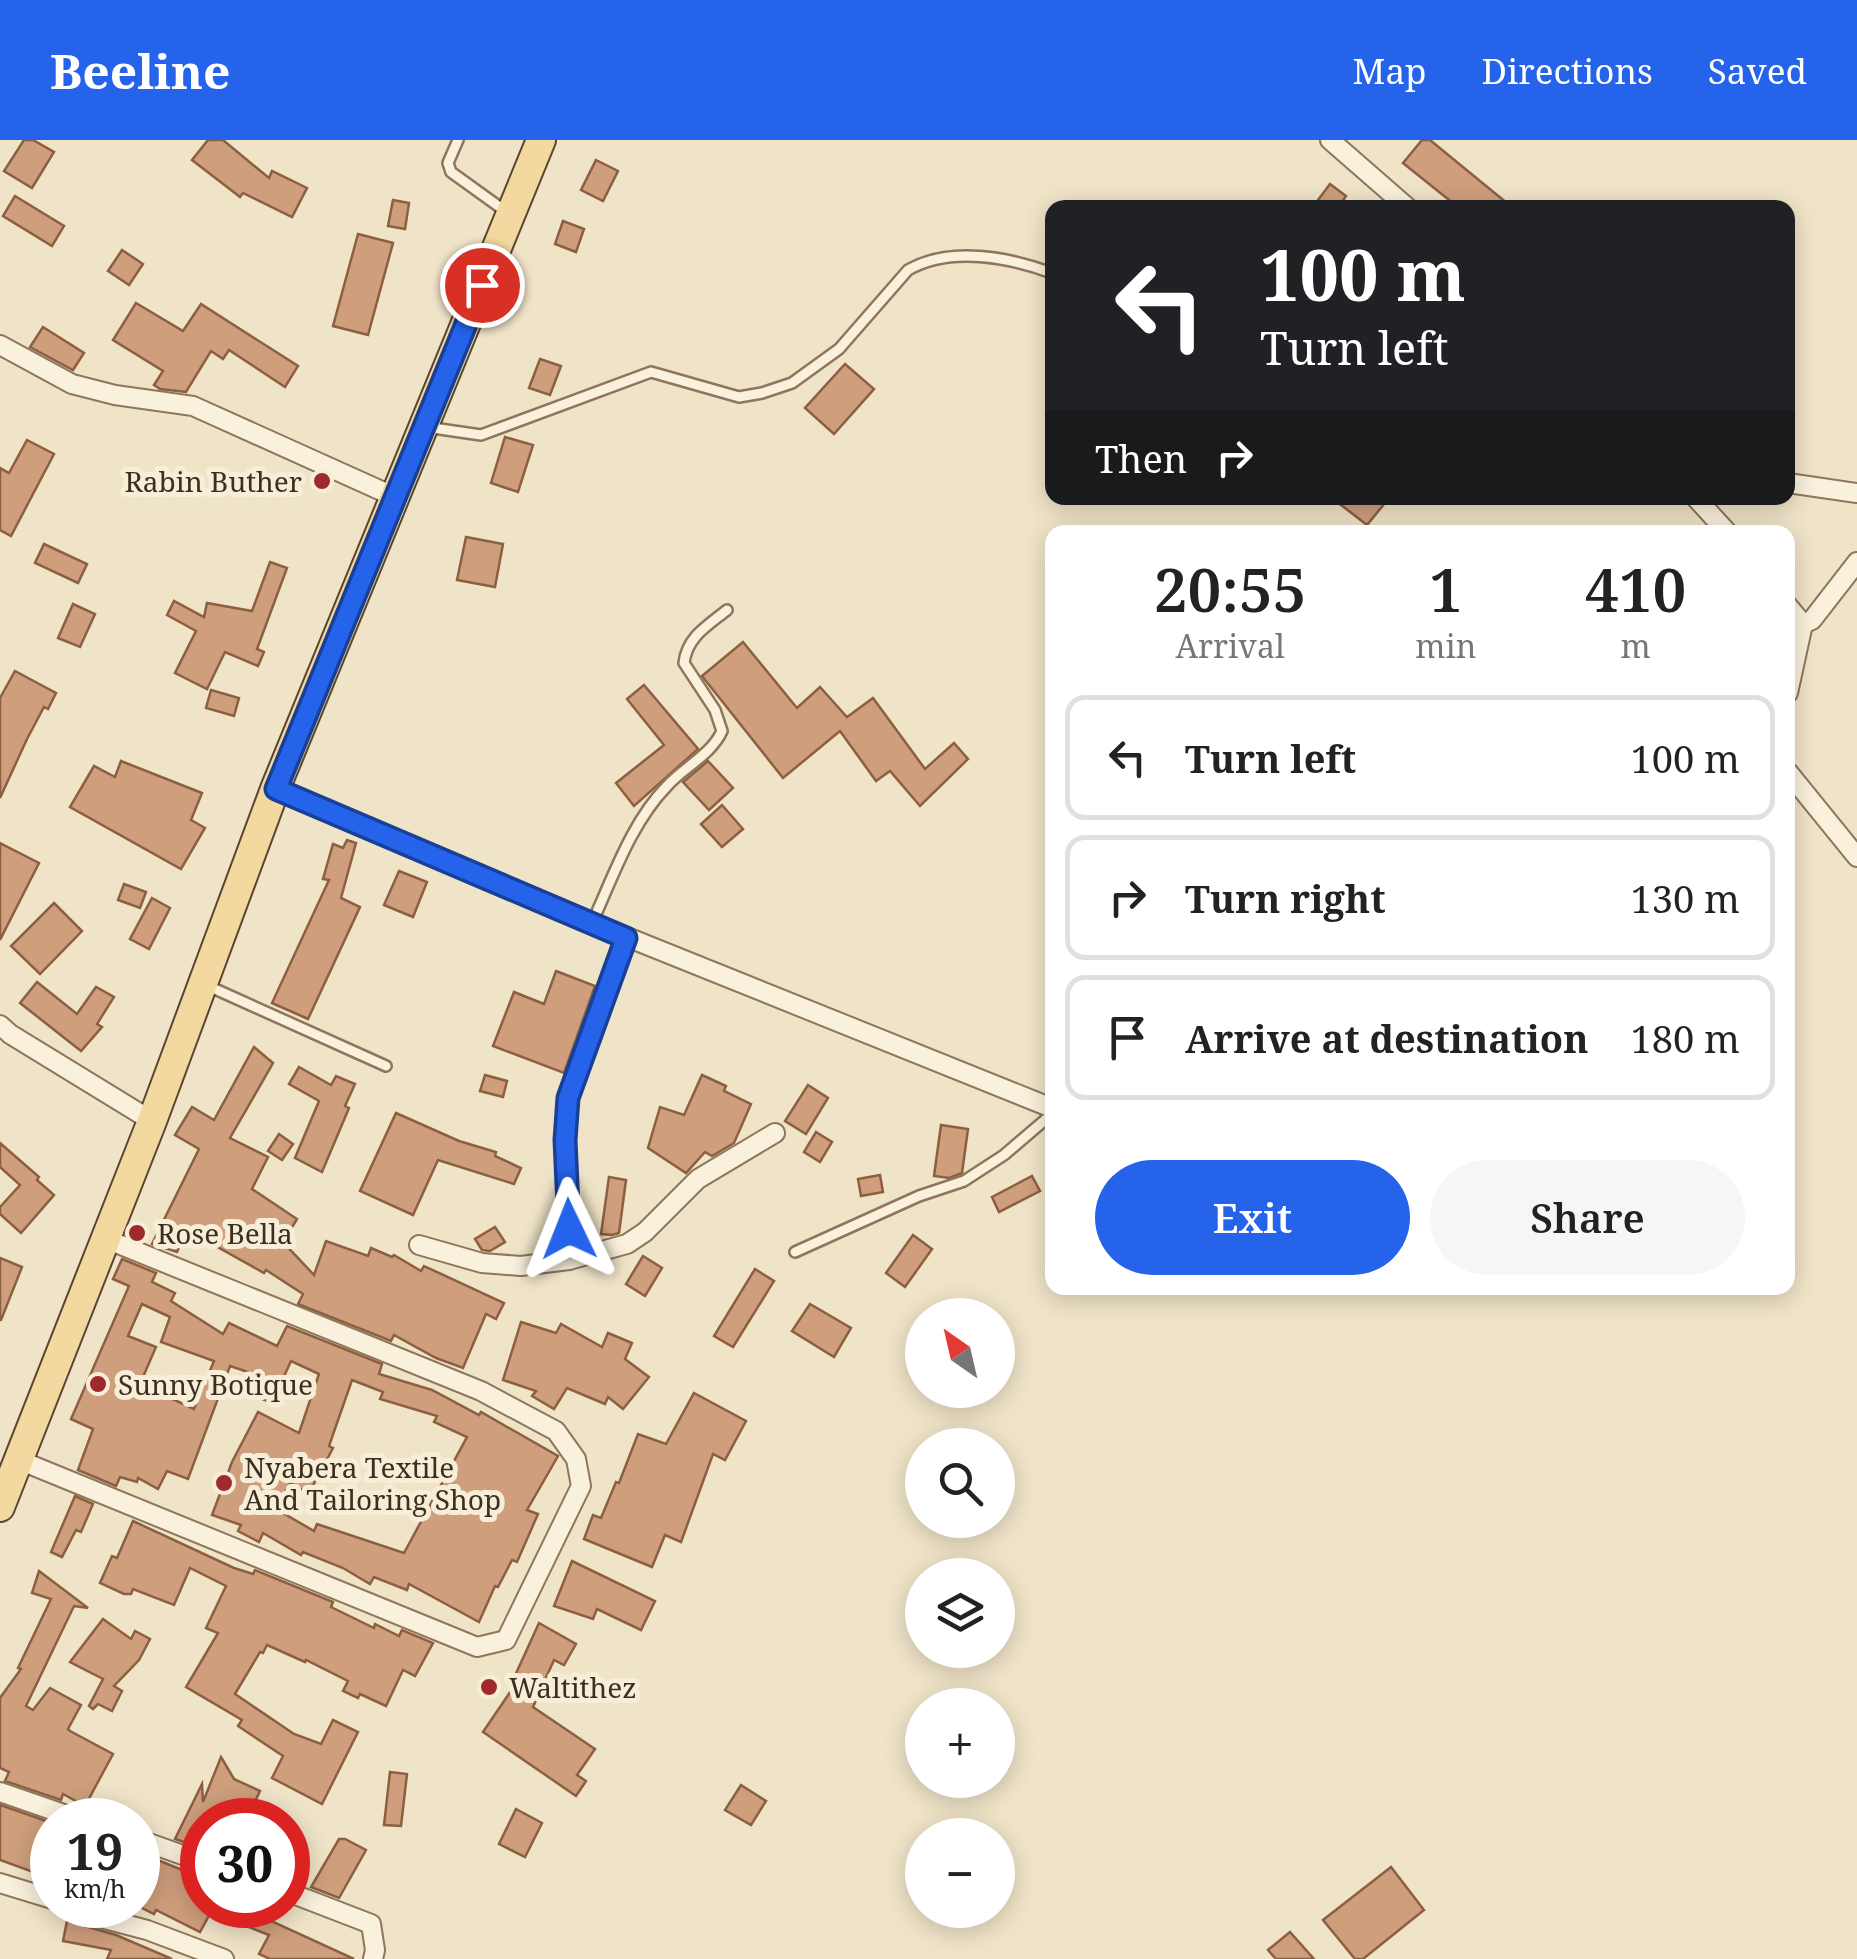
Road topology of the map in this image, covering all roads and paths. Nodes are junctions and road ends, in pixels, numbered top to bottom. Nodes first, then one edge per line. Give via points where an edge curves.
1 (458, 140) edge
2 (541, 140) edge
3 (1330, 140) edge
4 (1399, 200) edge
5 (510, 214) junction
6 (1045, 270) edge
7 (0, 345) edge
8 (424, 426) junction
9 (1795, 485) edge
10 (1857, 493) edge
11 (394, 497) junction
12 (1702, 505) edge
13 (1721, 525) edge
14 (1857, 562) edge
15 (727, 610) dead end
16 (1795, 614) edge
17 (1803, 624) junction
18 (1795, 661) edge
19 (1795, 781) edge
20 (276, 789) junction
21 (1857, 856) edge
22 (592, 924) junction
23 (626, 938) junction
24 (204, 984) junction
25 (0, 1025) edge
26 (386, 1066) dead end
27 (1045, 1108) edge
28 (1045, 1117) edge
29 (152, 1121) junction
30 (776, 1134) dead end
31 (106, 1239) junction
32 (419, 1246) dead end
33 (795, 1252) dead end
34 (570, 1260) junction
35 (19, 1460) junction
36 (0, 1507) edge
37 (0, 1792) edge
38 (30, 1802) edge
39 (0, 1883) edge
40 (30, 1892) edge
41 (310, 1900) edge
42 (139, 1928) edge
43 (224, 1959) edge
44 (372, 1959) edge

1 - 5 lane via 448,163 452,172
2 - 5 main road
3 - 4 street
5 - 8 main road
6 - 8 lane via 1020,261 922,262 839,349 792,383 762,393 739,396 651,372 481,434
7 - 11 street via 72,384 193,406
8 - 11 main road
9 - 10 street
11 - 20 main road
12 - 13 street
14 - 17 street
15 - 22 lane via 695,636 684,664 722,731 642,818
16 - 17 street
17 - 18 street
19 - 21 street
20 - 22 street
20 - 24 main road
22 - 23 street
23 - 27 street
23 - 34 street via 568,1098
24 - 26 lane
24 - 29 main road
25 - 29 street
28 - 33 lane via 964,1181
29 - 31 main road
30 - 34 street via 698,1180 627,1244
31 - 35 main road
31 - 35 street via 481,1391 556,1431 576,1459 581,1486 506,1640 477,1648
32 - 34 street via 482,1264
35 - 36 main road
37 - 38 street
39 - 40 street
41 - 44 street via 371,1924
42 - 43 street

